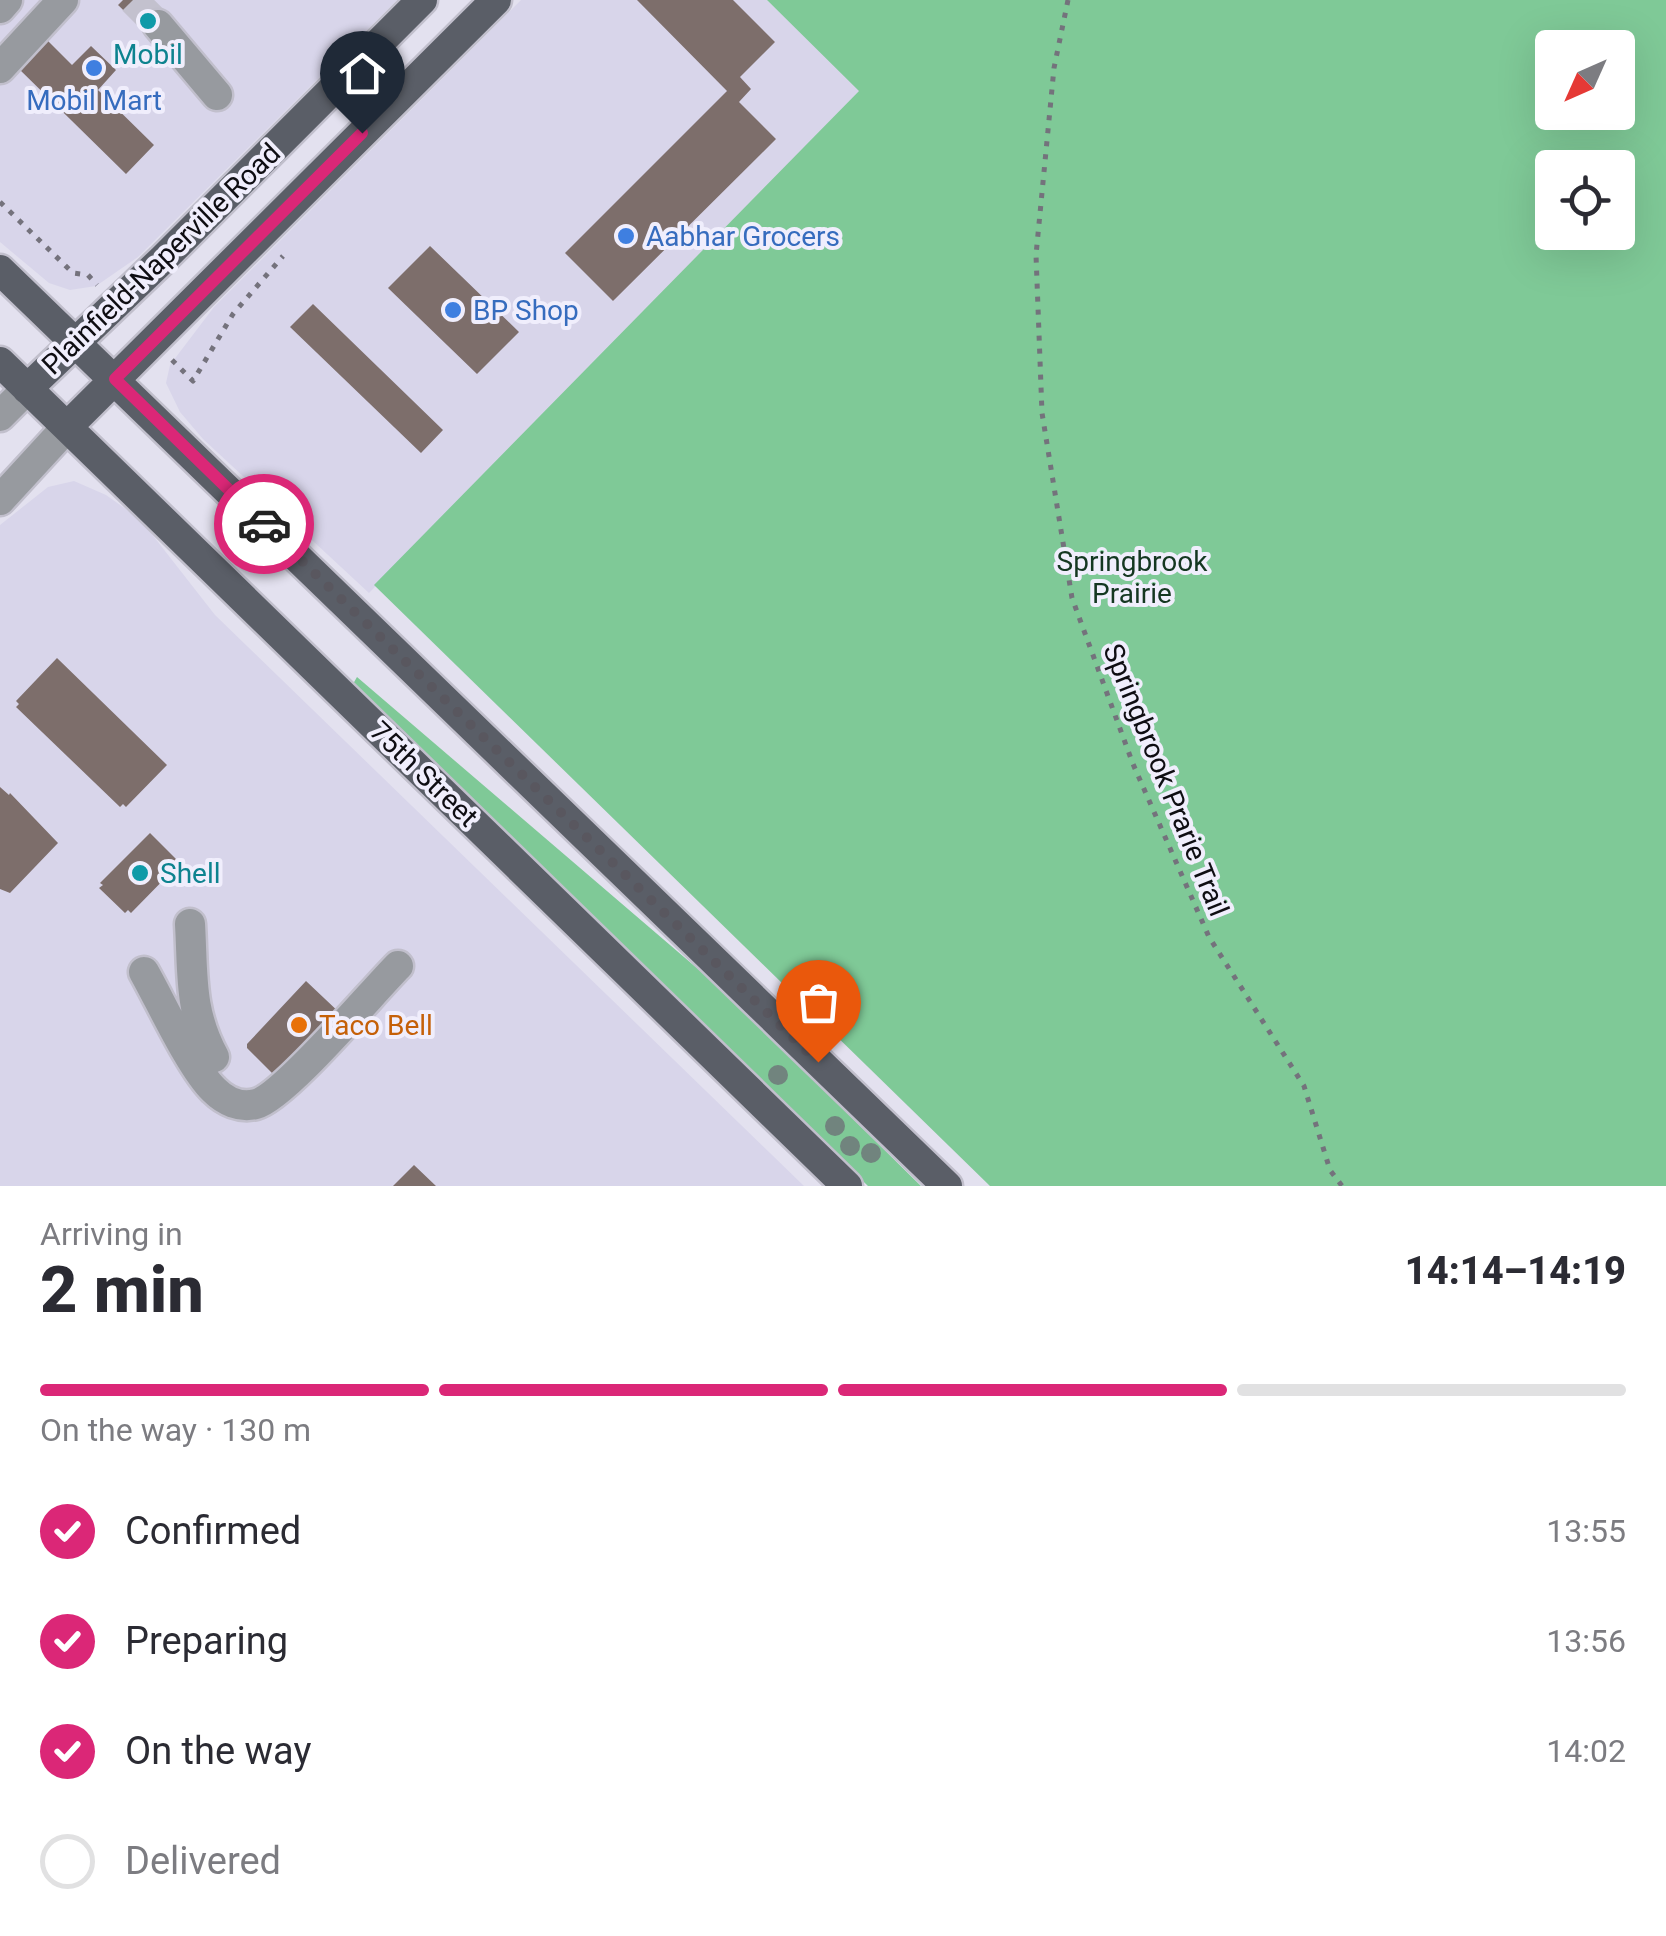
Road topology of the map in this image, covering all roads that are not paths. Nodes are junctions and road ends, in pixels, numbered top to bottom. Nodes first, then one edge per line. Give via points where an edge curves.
1 (7, 0) edge
2 (62, 0) edge
3 (422, 0) edge
4 (496, 0) edge
5 (0, 8) edge
6 (158, 25) tunnel mouth
7 (0, 68) edge
8 (216, 95) dead end
9 (0, 270) edge
10 (76, 342) junction
11 (0, 362) edge
12 (115, 379) junction
13 (28, 389) junction
14 (0, 416) edge
15 (67, 427) junction
16 (0, 500) edge
17 (190, 924) dead end
18 (398, 966) dead end
19 (144, 972) dead end
20 (270, 1098) junction
21 (847, 1186) edge
22 (947, 1186) edge

1 - 5 street
2 - 7 street
3 - 10 main road, Plainfield-Naperville Road
4 - 12 main road, Plainfield-Naperville Road
6 - 8 street
9 - 10 main road
10 - 12 main road
10 - 13 main road, Plainfield-Naperville Road
11 - 13 main road, 75th Street
12 - 15 main road, Plainfield-Naperville Road
12 - 22 main road
13 - 14 street
13 - 15 main road, 75th Street
15 - 16 street
15 - 21 main road, 75th Street
17 - 20 street via 198,1028 223,1074 244,1092
18 - 20 street
19 - 20 street via 216,1092 245,1105

